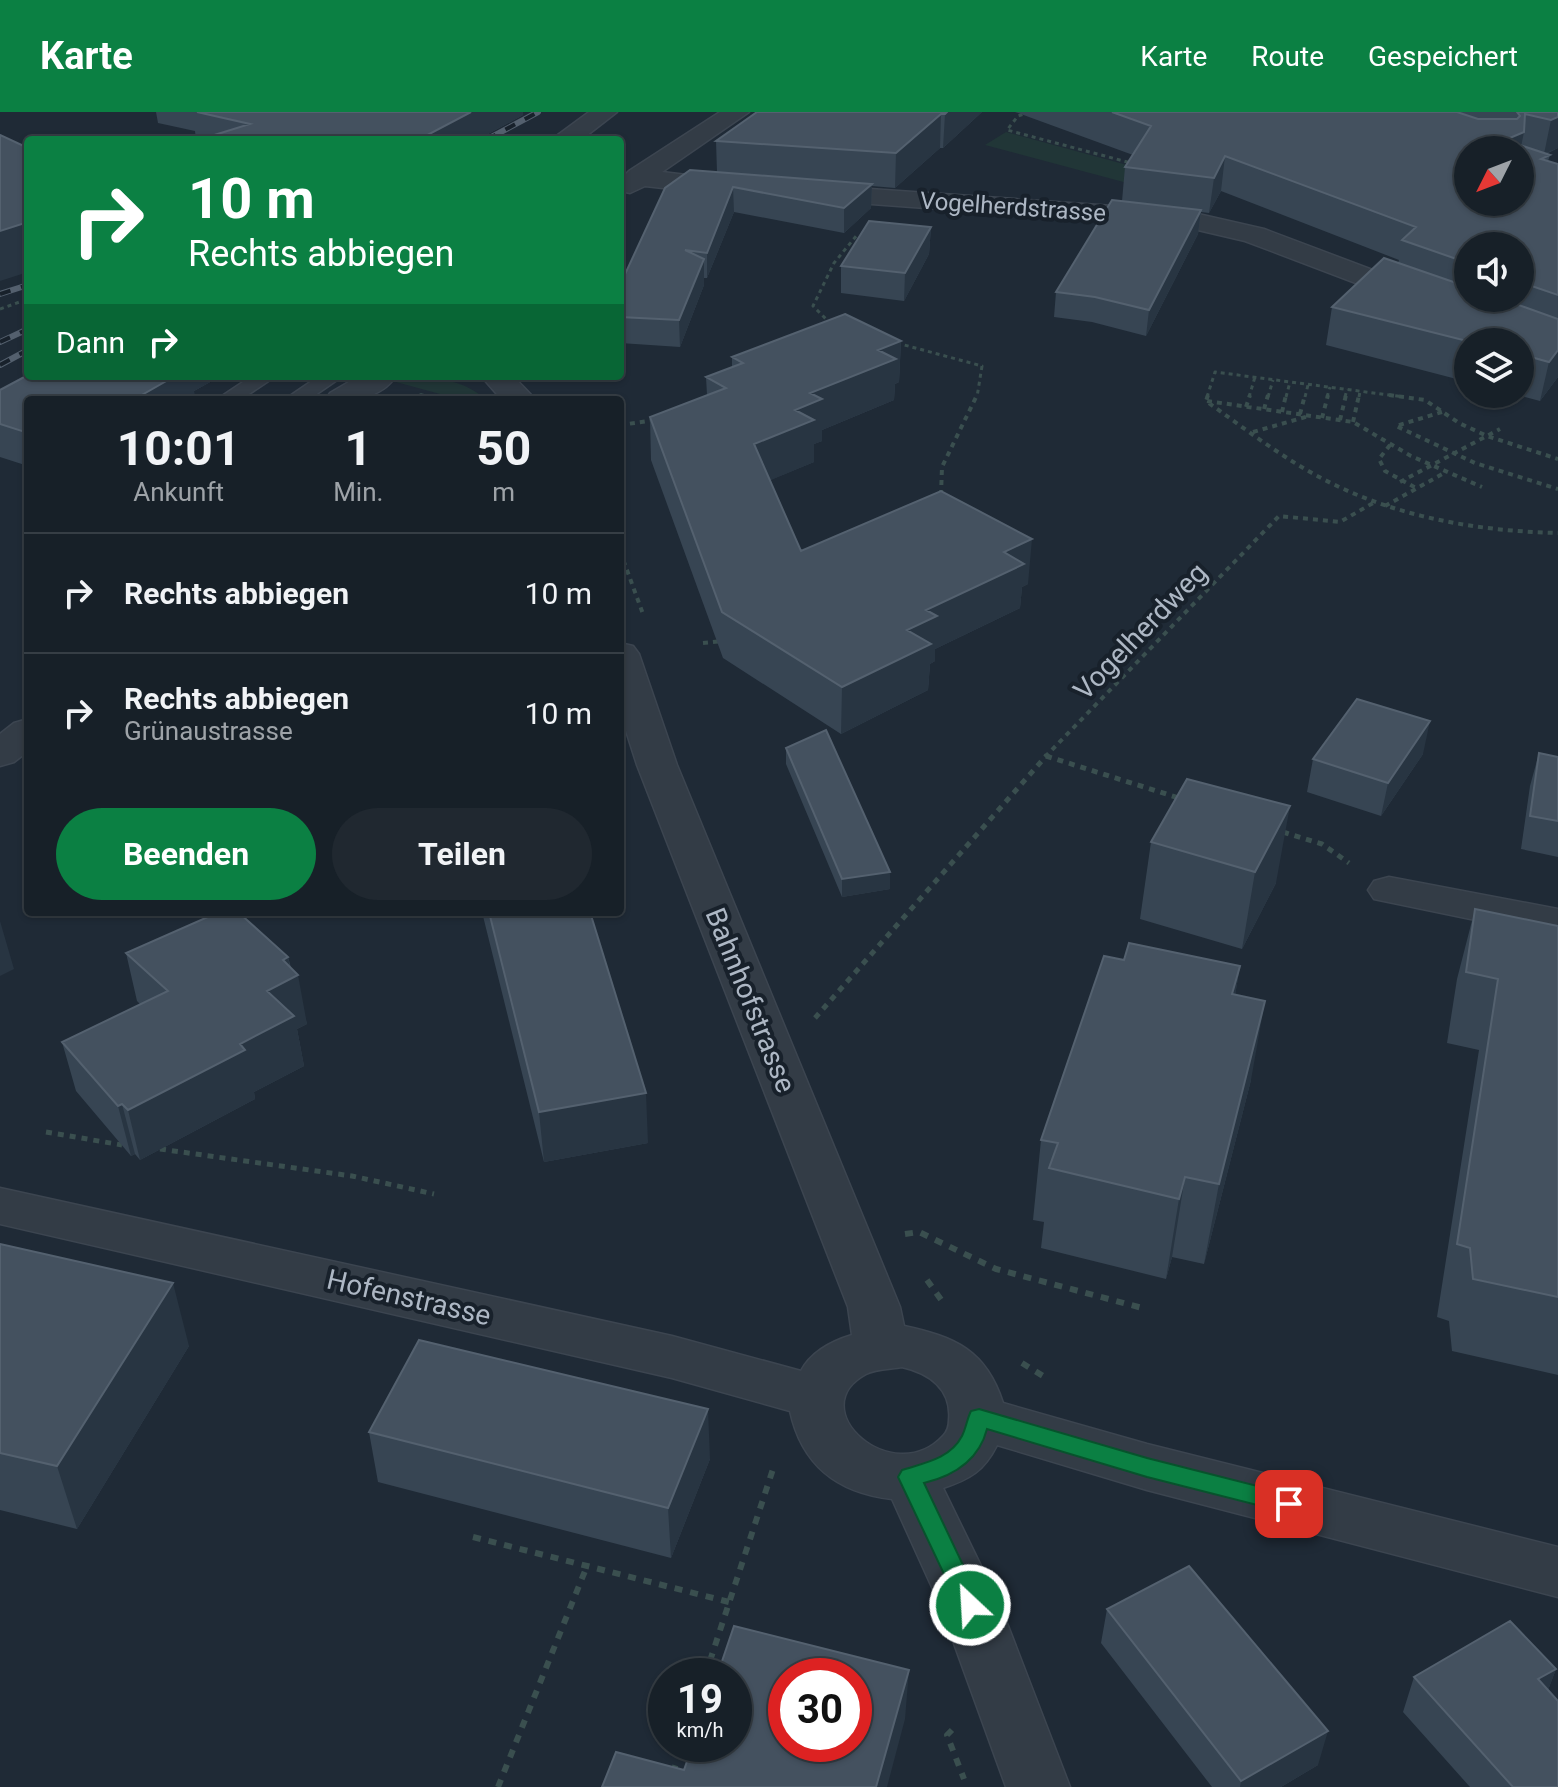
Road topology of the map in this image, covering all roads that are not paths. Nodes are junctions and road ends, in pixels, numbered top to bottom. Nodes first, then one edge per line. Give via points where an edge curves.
1 (605, 112) edge
2 (737, 112) edge
3 (570, 136) edge
4 (629, 186) edge
5 (1439, 304) edge
6 (259, 380) edge
7 (326, 380) edge
8 (374, 380) edge
9 (500, 380) edge
10 (233, 396) edge
11 (300, 396) edge
12 (348, 396) edge
13 (516, 396) edge
14 (624, 666) edge
15 (24, 734) edge
16 (0, 754) edge
17 (1389, 890) road end
18 (1558, 923) edge
19 (0, 1206) edge
20 (881, 1347) junction
21 (816, 1397) junction
22 (979, 1418) junction
23 (910, 1477) junction
24 (1558, 1572) edge
25 (1038, 1787) edge

1 - 3 street
2 - 4 street
4 - 5 street, Vogelherdstrasse via 771,190 1185,219 1224,226
6 - 10 lane
7 - 11 lane
8 - 12 street
9 - 13 street
14 - 20 street, Bahnhofstrasse via 657,765 874,1307
15 - 16 street
17 - 18 street
19 - 21 street, Hofenstrasse via 672,1357
20 - 21 street via 837,1364
20 - 22 street via 926,1351 951,1365 966,1378
21 - 23 street via 822,1437 838,1455 858,1469
22 - 23 street via 973,1439 959,1457
22 - 24 street via 1147,1467
23 - 25 street via 970,1605

